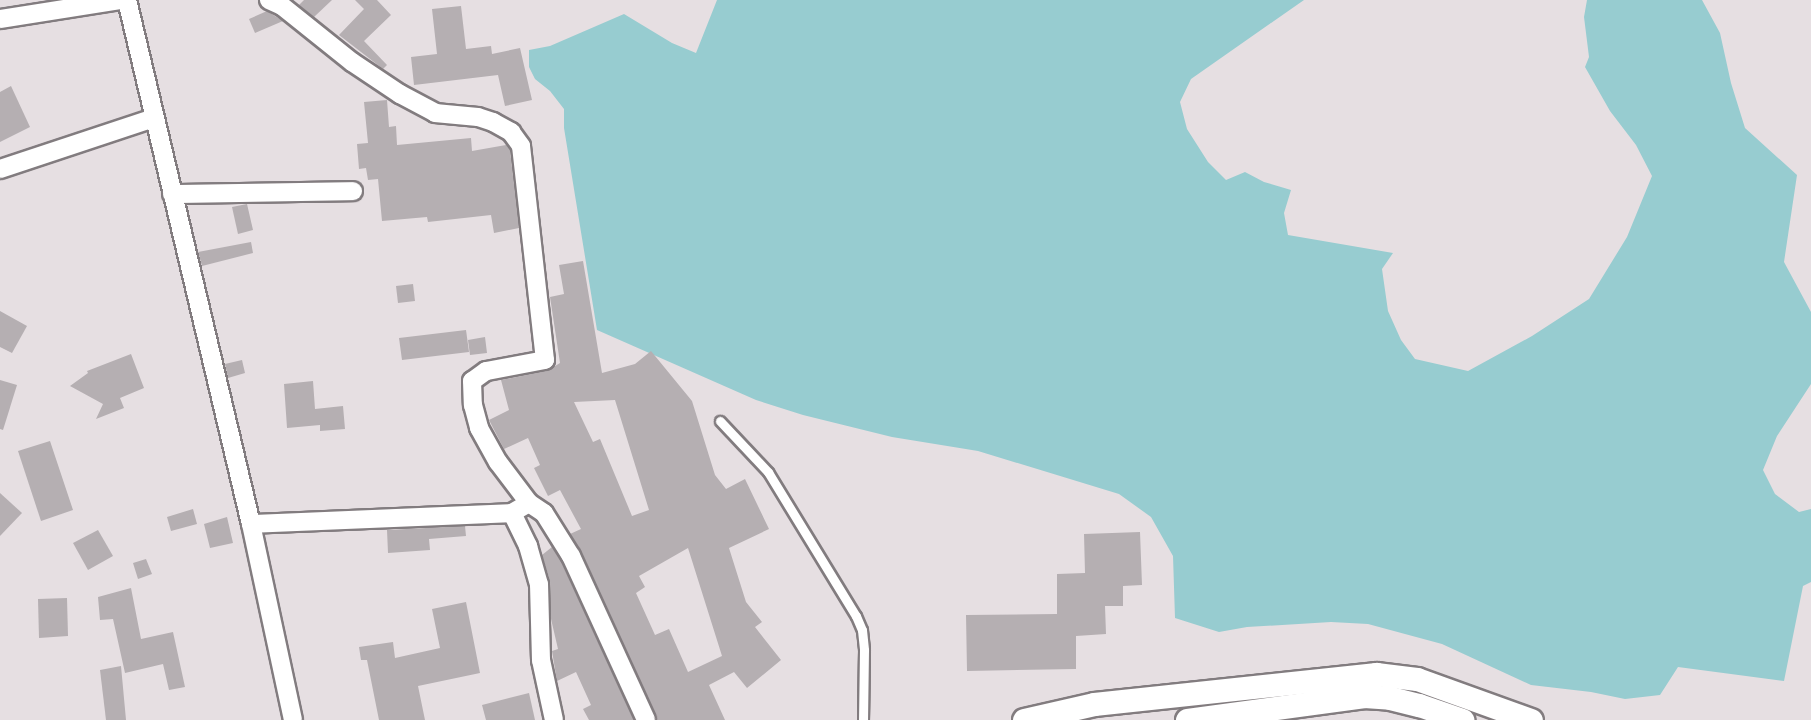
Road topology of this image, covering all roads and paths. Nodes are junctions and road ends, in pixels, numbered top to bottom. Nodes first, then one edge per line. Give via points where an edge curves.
1 (124, 0) edge
2 (280, 2) edge
3 (0, 19) edge
4 (154, 118) junction
5 (0, 169) edge
6 (353, 191) dead end
7 (172, 194) junction
8 (720, 421) dead end
9 (529, 503) junction
10 (512, 513) junction
11 (251, 524) junction
12 (293, 720) edge
13 (554, 720) edge
14 (646, 720) edge
15 (863, 720) edge
16 (1024, 720) edge
17 (1187, 720) edge
18 (1462, 720) edge
19 (1531, 720) edge

1 - 3 street
1 - 4 street
2 - 9 street via 352,62 400,94 435,113 493,122 511,132 521,146 545,360 502,366 472,381 479,428
4 - 5 street
4 - 7 street
6 - 7 street
7 - 11 street
8 - 15 lane via 768,472 856,616 864,650
9 - 10 street
9 - 14 street via 544,513 571,556
10 - 11 street
10 - 13 street via 539,584 541,660
11 - 12 street
16 - 19 street via 1094,704 1376,674 1417,679
17 - 18 street via 1364,696 1390,698

